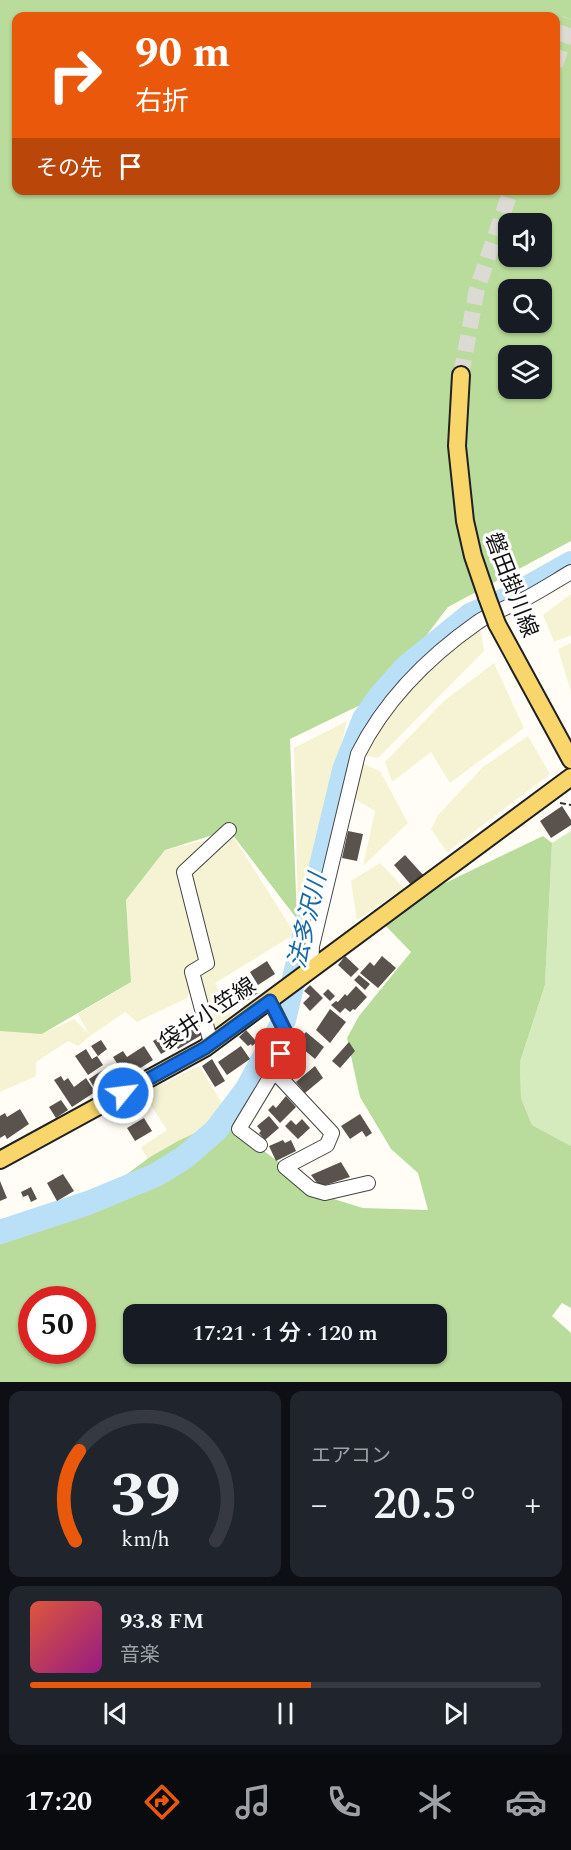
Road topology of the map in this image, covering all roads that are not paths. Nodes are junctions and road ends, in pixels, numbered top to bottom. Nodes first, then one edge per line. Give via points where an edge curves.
1 (461, 375) tunnel mouth
2 (571, 572) edge
3 (571, 760) edge
4 (571, 777) edge
5 (229, 830) dead end
6 (311, 969) junction
7 (270, 1001) junction
8 (211, 1043) junction
9 (274, 1071) junction
10 (260, 1145) dead end
11 (0, 1160) edge
12 (368, 1183) dead end

1 - 3 main road, 磐田掛川線, bridge via 457,446 472,556 497,624
2 - 6 street via 479,621 424,665 394,696 371,729 358,754 312,946
4 - 6 main road, 袋井小笠線
5 - 8 street via 184,872 207,963 192,972
6 - 7 main road, 袋井小笠線
7 - 8 main road, 袋井小笠線
7 - 9 street via 288,1037
8 - 11 main road, 袋井小笠線
9 - 10 street via 239,1129
9 - 12 street via 332,1133 327,1145 285,1167 311,1189 325,1193

